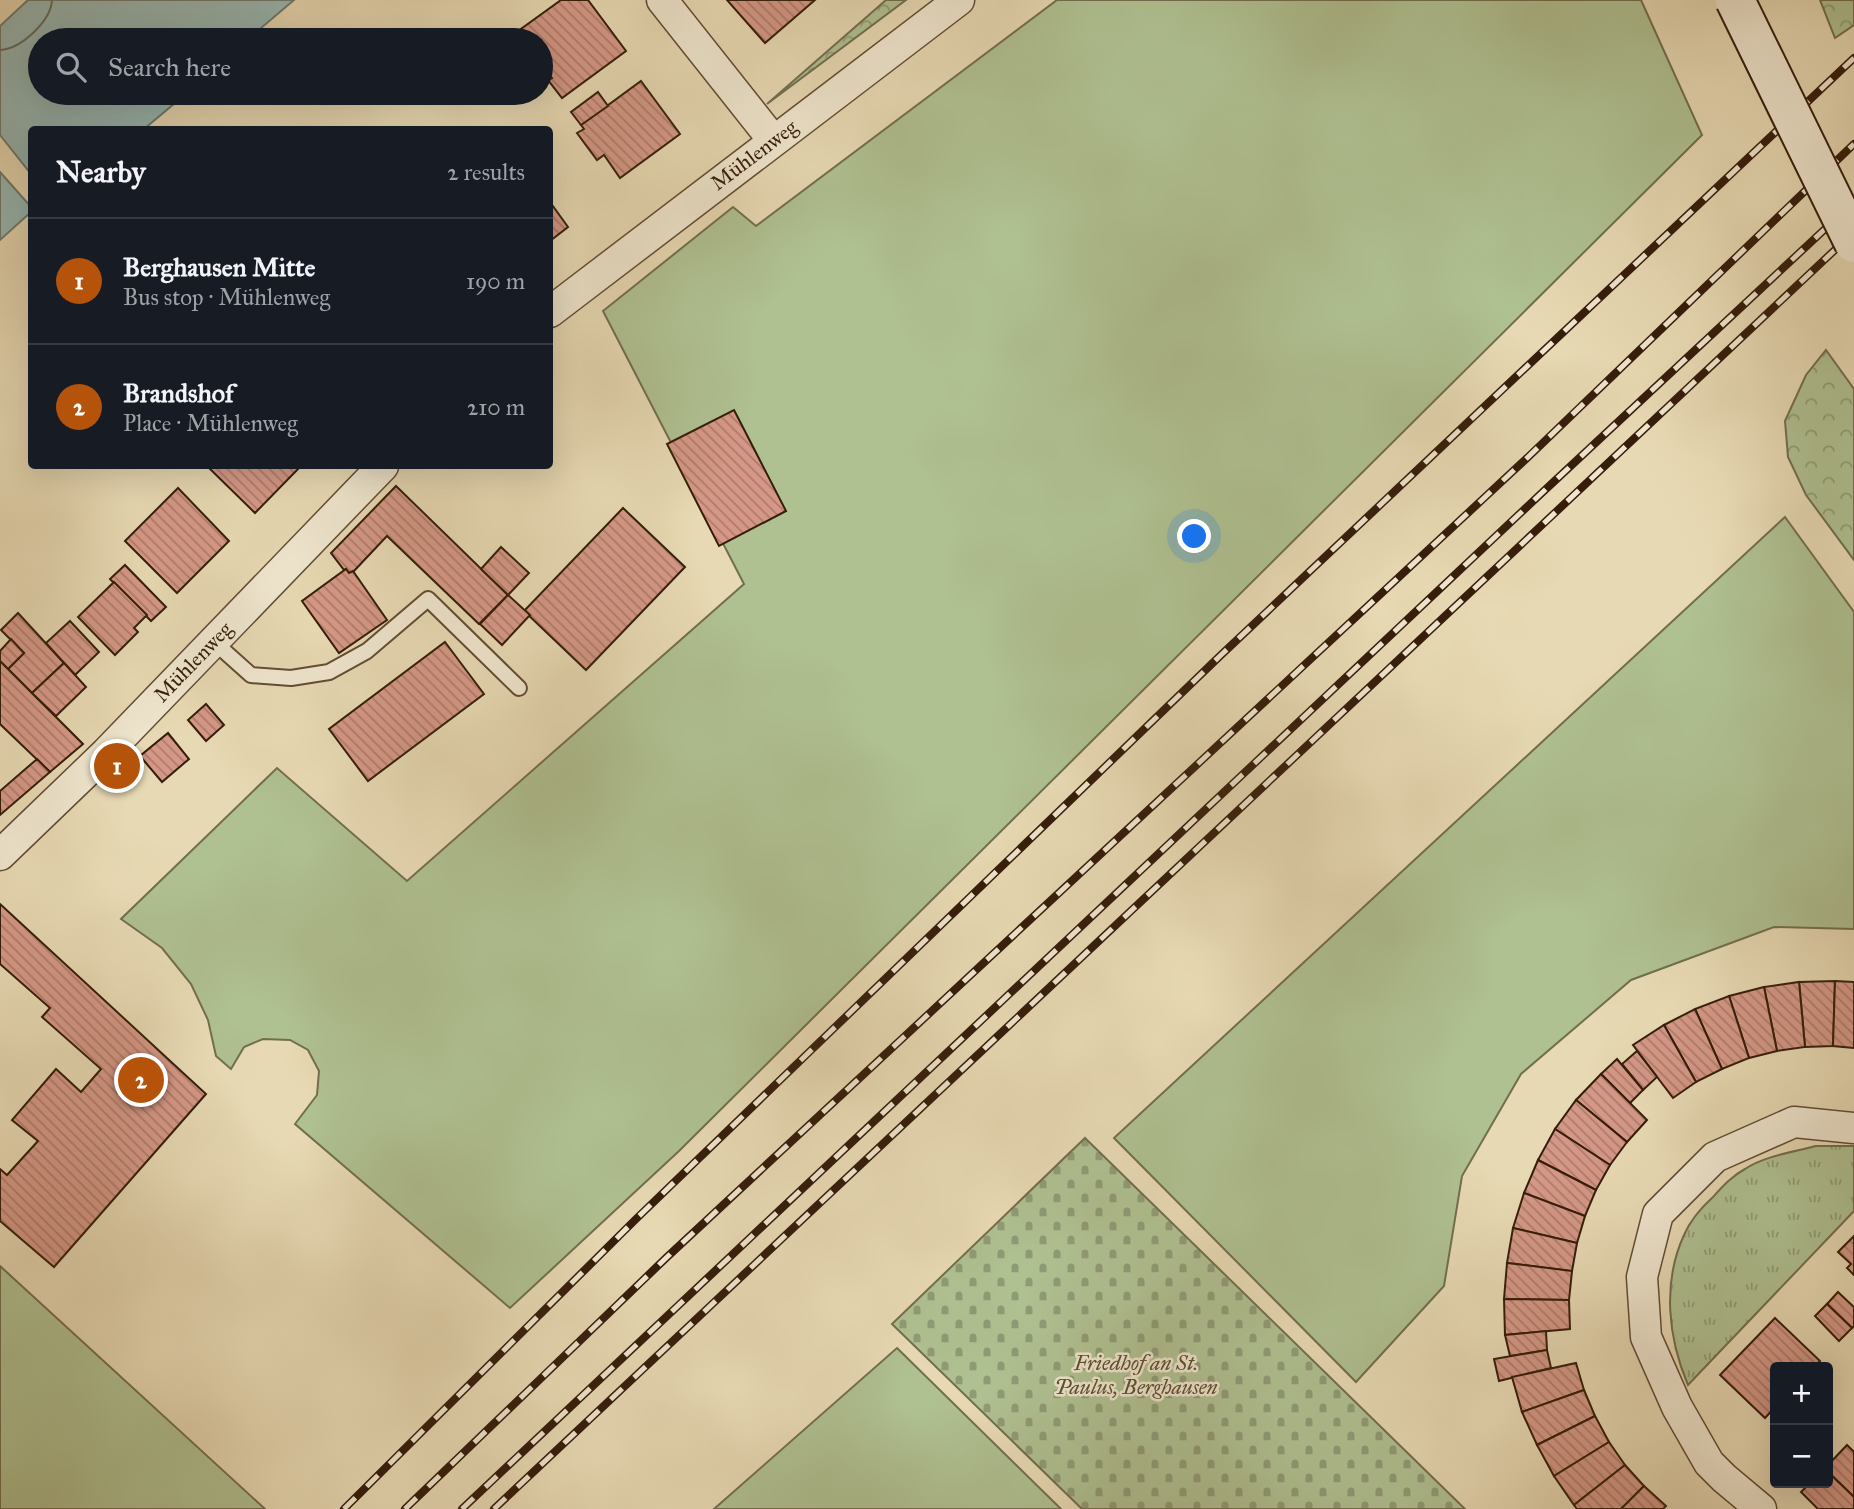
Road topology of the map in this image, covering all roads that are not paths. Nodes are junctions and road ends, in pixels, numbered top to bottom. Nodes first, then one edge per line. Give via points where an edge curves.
1 (662, 0) edge
2 (959, 0) edge
3 (1735, 0) edge
4 (773, 140) junction
5 (1854, 243) edge
6 (553, 310) edge
7 (380, 469) edge
8 (213, 641) junction
9 (519, 688) dead end
10 (0, 855) edge
11 (1854, 1128) edge
12 (1761, 1509) edge

1 - 4 street
2 - 4 street, Mühlenweg
3 - 5 main road, bridge
4 - 6 street, Mühlenweg
7 - 8 street, Mühlenweg
8 - 9 lane via 251,675 291,678 330,672 367,652 428,599
8 - 10 street, Mühlenweg
11 - 12 street via 1794,1122 1715,1157 1658,1214 1642,1277 1646,1337 1677,1407 1709,1463

